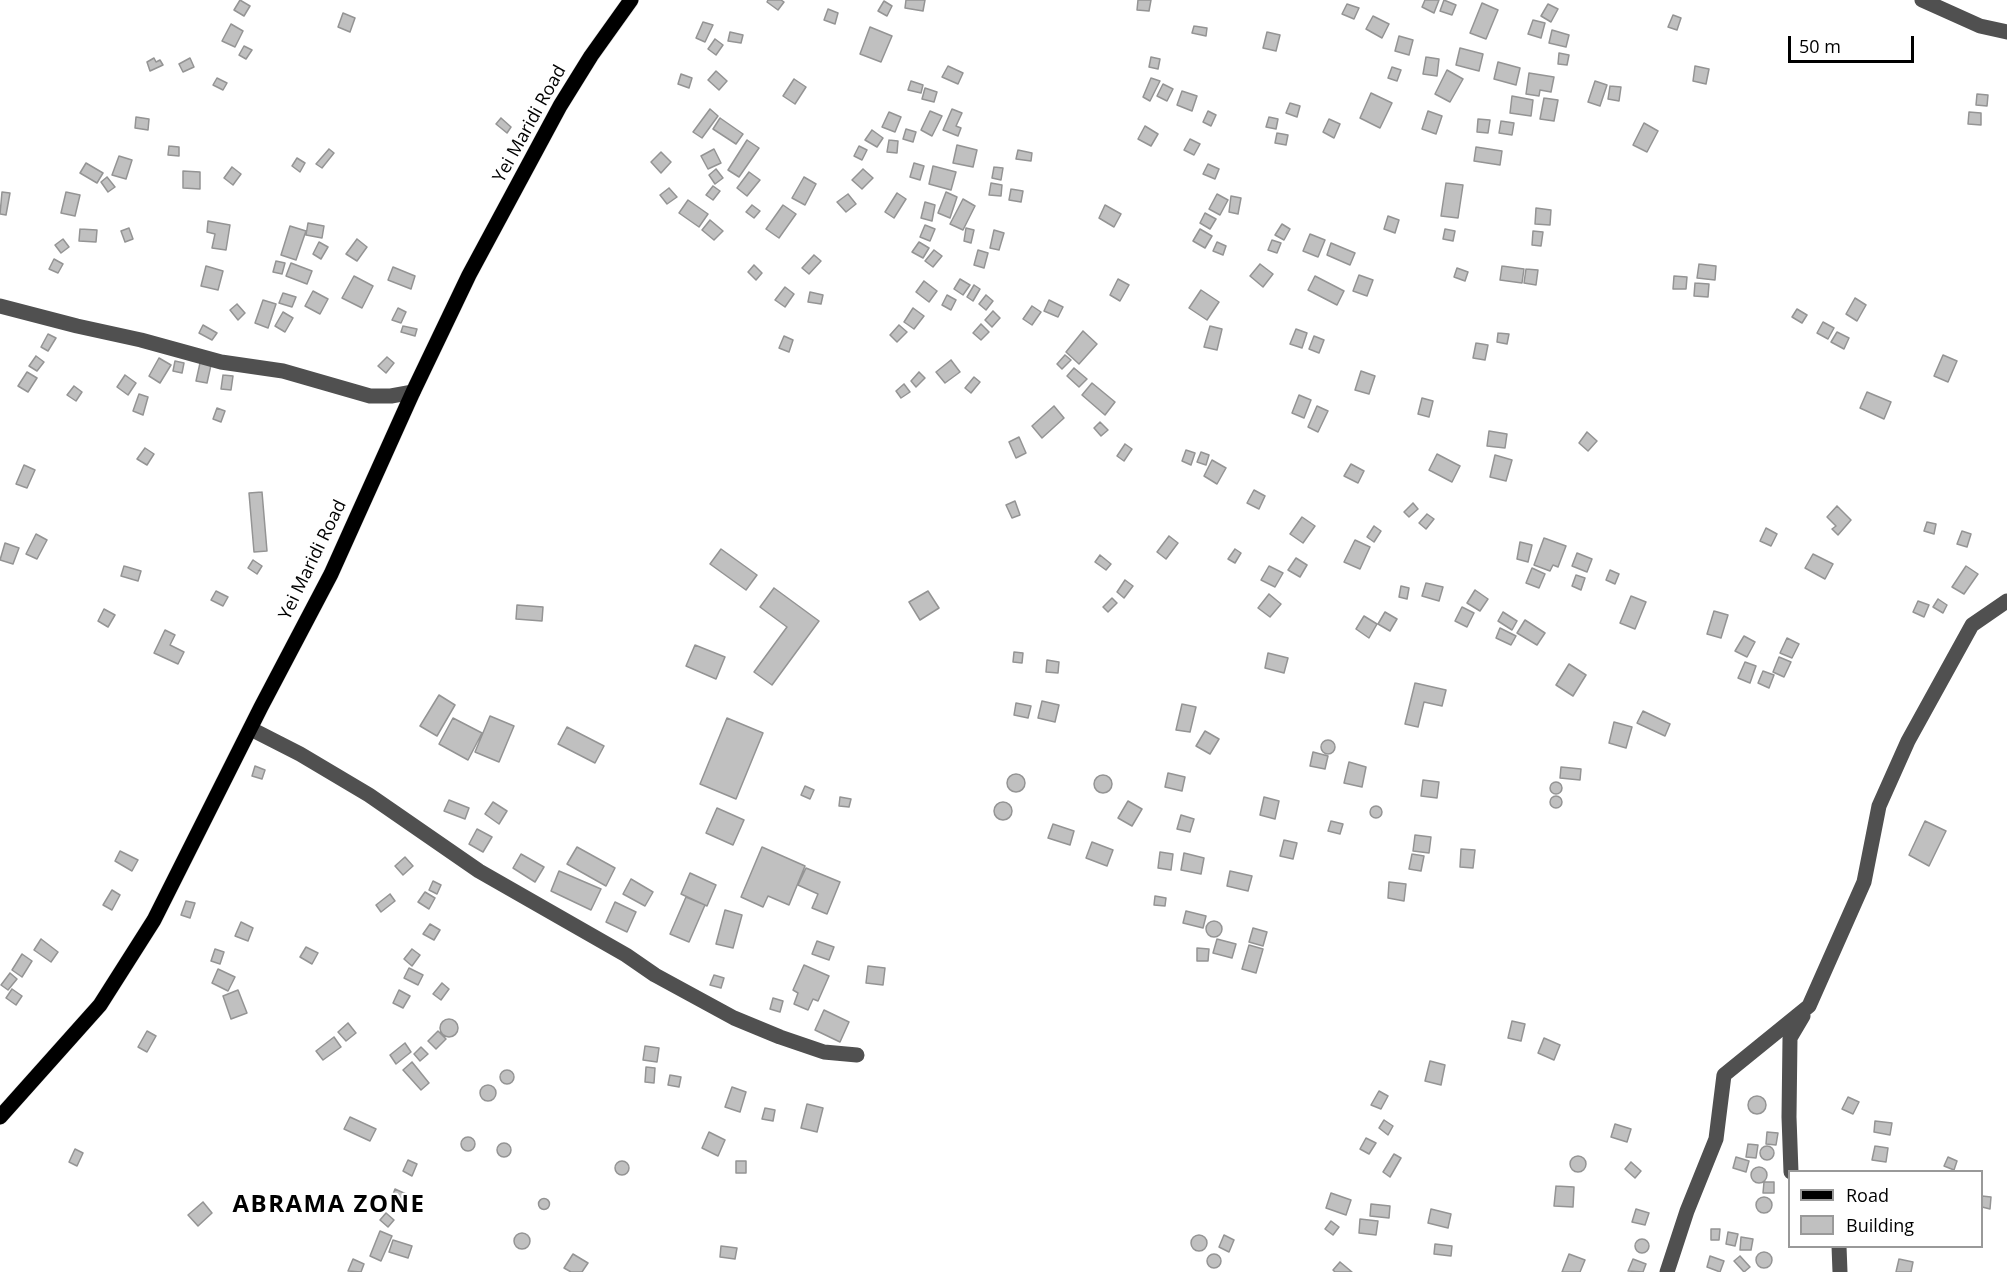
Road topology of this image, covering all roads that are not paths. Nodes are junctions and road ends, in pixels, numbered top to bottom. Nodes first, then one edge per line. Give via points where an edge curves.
1 (631, 0) edge
2 (1922, 0) edge
3 (2007, 32) edge
4 (0, 306) edge
5 (413, 392) junction
6 (2007, 601) edge
7 (251, 729) junction
8 (1809, 1006) junction
9 (857, 1055) dead end
10 (0, 1117) edge
11 (1791, 1170) edge
12 (1839, 1248) edge
13 (1667, 1272) edge
14 (1840, 1272) edge

1 - 5 main road, Yei Maridi Road via 560,106 469,275
2 - 3 street via 1980,26
4 - 5 street via 221,362 283,370 370,396
5 - 7 main road, Yei Maridi Road via 331,574
6 - 8 street via 1972,626 1908,741 1879,806 1864,882
7 - 9 street via 369,795 479,871 734,1018 824,1052
7 - 10 main road, Yei Maridi Road via 154,920 100,1005
8 - 11 street via 1790,1038
8 - 13 street via 1724,1076 1716,1138
12 - 14 street

